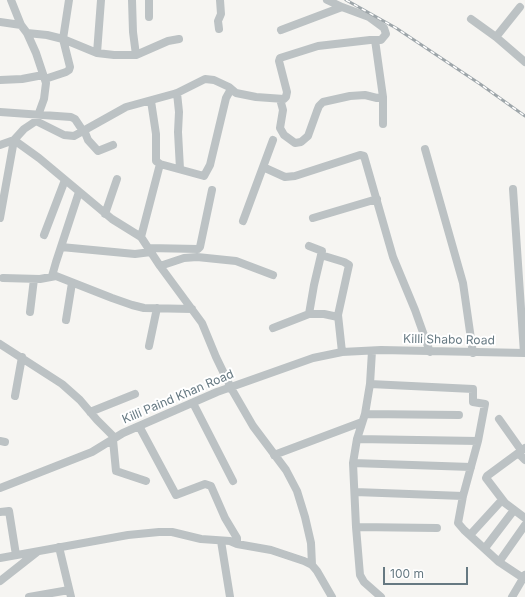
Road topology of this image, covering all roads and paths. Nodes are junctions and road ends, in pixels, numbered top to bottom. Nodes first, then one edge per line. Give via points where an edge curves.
1 (10, 0) edge
2 (69, 0) edge
3 (101, 0) edge
4 (132, 0) edge
5 (149, 0) edge
6 (220, 0) edge
7 (327, 0) edge
8 (342, 7) junction
9 (520, 7) dead end
10 (149, 17) dead end
11 (472, 19) dead end
12 (0, 22) edge
13 (21, 25) junction
14 (219, 29) dead end
15 (281, 30) dead end
16 (27, 33) junction
17 (496, 37) junction
18 (63, 38) junction
19 (179, 39) dead end
20 (375, 40) junction
21 (97, 53) junction
22 (136, 55) junction
23 (525, 62) edge
24 (44, 77) junction
25 (0, 80) edge
26 (231, 88) junction
27 (177, 93) junction
28 (383, 97) junction
29 (280, 99) junction
30 (151, 101) junction
31 (0, 112) edge
32 (37, 118) junction
33 (383, 124) dead end
34 (83, 131) junction
35 (14, 140) junction
36 (273, 140) dead end
37 (0, 145) edge
38 (113, 145) dead end
39 (425, 149) dead end
40 (160, 164) junction
41 (263, 167) junction
42 (180, 169) junction
43 (117, 179) dead end
44 (65, 180) junction
45 (513, 189) dead end
46 (212, 190) dead end
47 (78, 192) junction
48 (377, 199) junction
49 (105, 214) junction
50 (0, 218) edge
51 (313, 218) dead end
52 (243, 221) dead end
53 (44, 235) dead end
54 (141, 237) junction
55 (309, 246) dead end
56 (61, 247) junction
57 (150, 250) junction
58 (321, 255) junction
59 (160, 266) junction
60 (273, 275) dead end
61 (52, 276) junction
62 (3, 278) dead end
63 (34, 279) junction
64 (72, 283) junction
65 (522, 284) edge
66 (157, 308) junction
67 (192, 309) junction
68 (30, 312) dead end
69 (309, 314) junction
70 (338, 318) junction
71 (66, 320) dead end
72 (273, 328) dead end
73 (0, 344) edge
74 (149, 346) dead end
75 (372, 351) junction
76 (342, 352) junction
77 (430, 352) junction
78 (472, 353) junction
79 (525, 353) edge
80 (22, 357) junction
81 (370, 384) junction
82 (230, 388) junction
83 (135, 394) dead end
84 (15, 396) dead end
85 (193, 403) junction
86 (90, 412) junction
87 (459, 415) dead end
88 (364, 418) junction
89 (500, 419) dead end
90 (139, 426) junction
91 (114, 439) junction
92 (358, 439) junction
93 (478, 441) junction
94 (521, 450) edge
95 (274, 455) junction
96 (525, 460) edge
97 (353, 463) junction
98 (471, 467) junction
99 (146, 481) dead end
100 (233, 481) dead end
101 (0, 488) edge
102 (355, 492) junction
103 (463, 496) junction
104 (502, 500) junction
105 (514, 510) junction
106 (0, 512) edge
107 (525, 518) edge
108 (525, 525) edge
109 (356, 527) junction
110 (437, 528) dead end
111 (470, 535) junction
112 (221, 541) junction
113 (237, 544) junction
114 (60, 547) junction
115 (485, 548) junction
116 (38, 551) junction
117 (16, 555) junction
118 (0, 558) edge
119 (499, 562) junction
120 (312, 565) junction
121 (524, 576) edge
122 (0, 581) edge
123 (70, 593) edge
124 (28, 597) edge
125 (230, 597) edge
126 (332, 597) edge
127 (381, 597) edge
128 (512, 597) edge

1 - 13 street
2 - 18 street
3 - 21 street
4 - 22 street
5 - 10 street
6 - 14 street
7 - 8 street
8 - 15 street
8 - 20 street via 380,24 386,34 381,40
9 - 17 street
11 - 17 street
12 - 13 street
13 - 16 street
16 - 18 street
16 - 24 street
17 - 23 street
18 - 21 street
18 - 24 street via 69,70
19 - 22 street
20 - 28 street
20 - 29 street via 318,46 280,58 287,92 284,99
21 - 22 street
24 - 25 street
24 - 32 street via 44,99
26 - 27 street via 205,79
26 - 29 street via 236,93
26 - 42 street via 226,98 206,174 204,176
27 - 30 street
27 - 42 street
28 - 29 street via 350,96 323,102 319,106 308,136 295,143 284,135 280,128 283,110
28 - 33 street
30 - 34 street via 126,107
30 - 40 street via 156,134 156,161
31 - 32 street
32 - 34 street via 64,135 74,136
32 - 34 street via 74,118
32 - 35 street
34 - 38 street via 98,151
35 - 37 street
35 - 44 street
35 - 50 street
36 - 41 street
39 - 78 street via 463,283
40 - 42 street
40 - 54 street
41 - 48 street via 285,177 295,176 360,155 364,156
41 - 52 street
43 - 49 street
44 - 47 street
44 - 53 street
45 - 65 street
46 - 57 street via 198,249
47 - 49 street
47 - 56 street
48 - 51 street
48 - 77 street via 393,257
49 - 54 street
54 - 57 street
55 - 58 street via 322,251
56 - 57 street via 135,254
56 - 61 street
57 - 59 street
58 - 69 street
58 - 70 street via 349,265
59 - 60 street via 184,258 197,257 236,261
59 - 67 street
61 - 63 street
61 - 64 street
62 - 63 street
63 - 68 street
64 - 66 street via 132,305
64 - 71 street
65 - 79 street
66 - 67 street
66 - 74 street
67 - 82 street via 202,323
69 - 70 street via 324,314
69 - 72 street
70 - 76 street
73 - 80 street
75 - 76 street, Killi Paind Khan Road
75 - 77 street, Killi Shabo Road
75 - 81 street
76 - 82 street, Killi Paind Khan Road via 313,358
77 - 78 street, Killi Shabo Road
78 - 79 street, Killi Shabo Road
80 - 84 street
80 - 86 street via 62,384
81 - 88 street
81 - 93 street via 473,390 473,402 485,404
82 - 85 street, Killi Paind Khan Road
82 - 95 street
83 - 86 street
85 - 90 street, Killi Paind Khan Road
85 - 100 street
86 - 91 street
87 - 88 street
88 - 92 street
88 - 95 street
89 - 94 street
90 - 91 street, Killi Paind Khan Road
90 - 113 street via 176,495 205,484 211,486 237,538
91 - 99 street via 116,471
91 - 101 street, Killi Paind Khan Road via 92,452
92 - 93 street
92 - 97 street
93 - 98 street
94 - 96 street
94 - 104 street via 486,478
95 - 120 street via 286,470 302,505 309,531
97 - 98 street
97 - 102 street
98 - 103 street
102 - 103 street
102 - 109 street
103 - 111 street via 458,523
104 - 105 street
104 - 111 street
105 - 107 street
105 - 115 street
106 - 117 street via 9,511
108 - 119 street
109 - 110 street
109 - 127 street via 360,575
111 - 115 street
112 - 113 street
112 - 114 street via 159,532
112 - 125 street
113 - 120 street via 271,550
114 - 116 street
114 - 123 street
115 - 119 street
116 - 117 street
116 - 122 street
117 - 118 street
119 - 121 street
120 - 126 street
121 - 128 street
123 - 124 street

